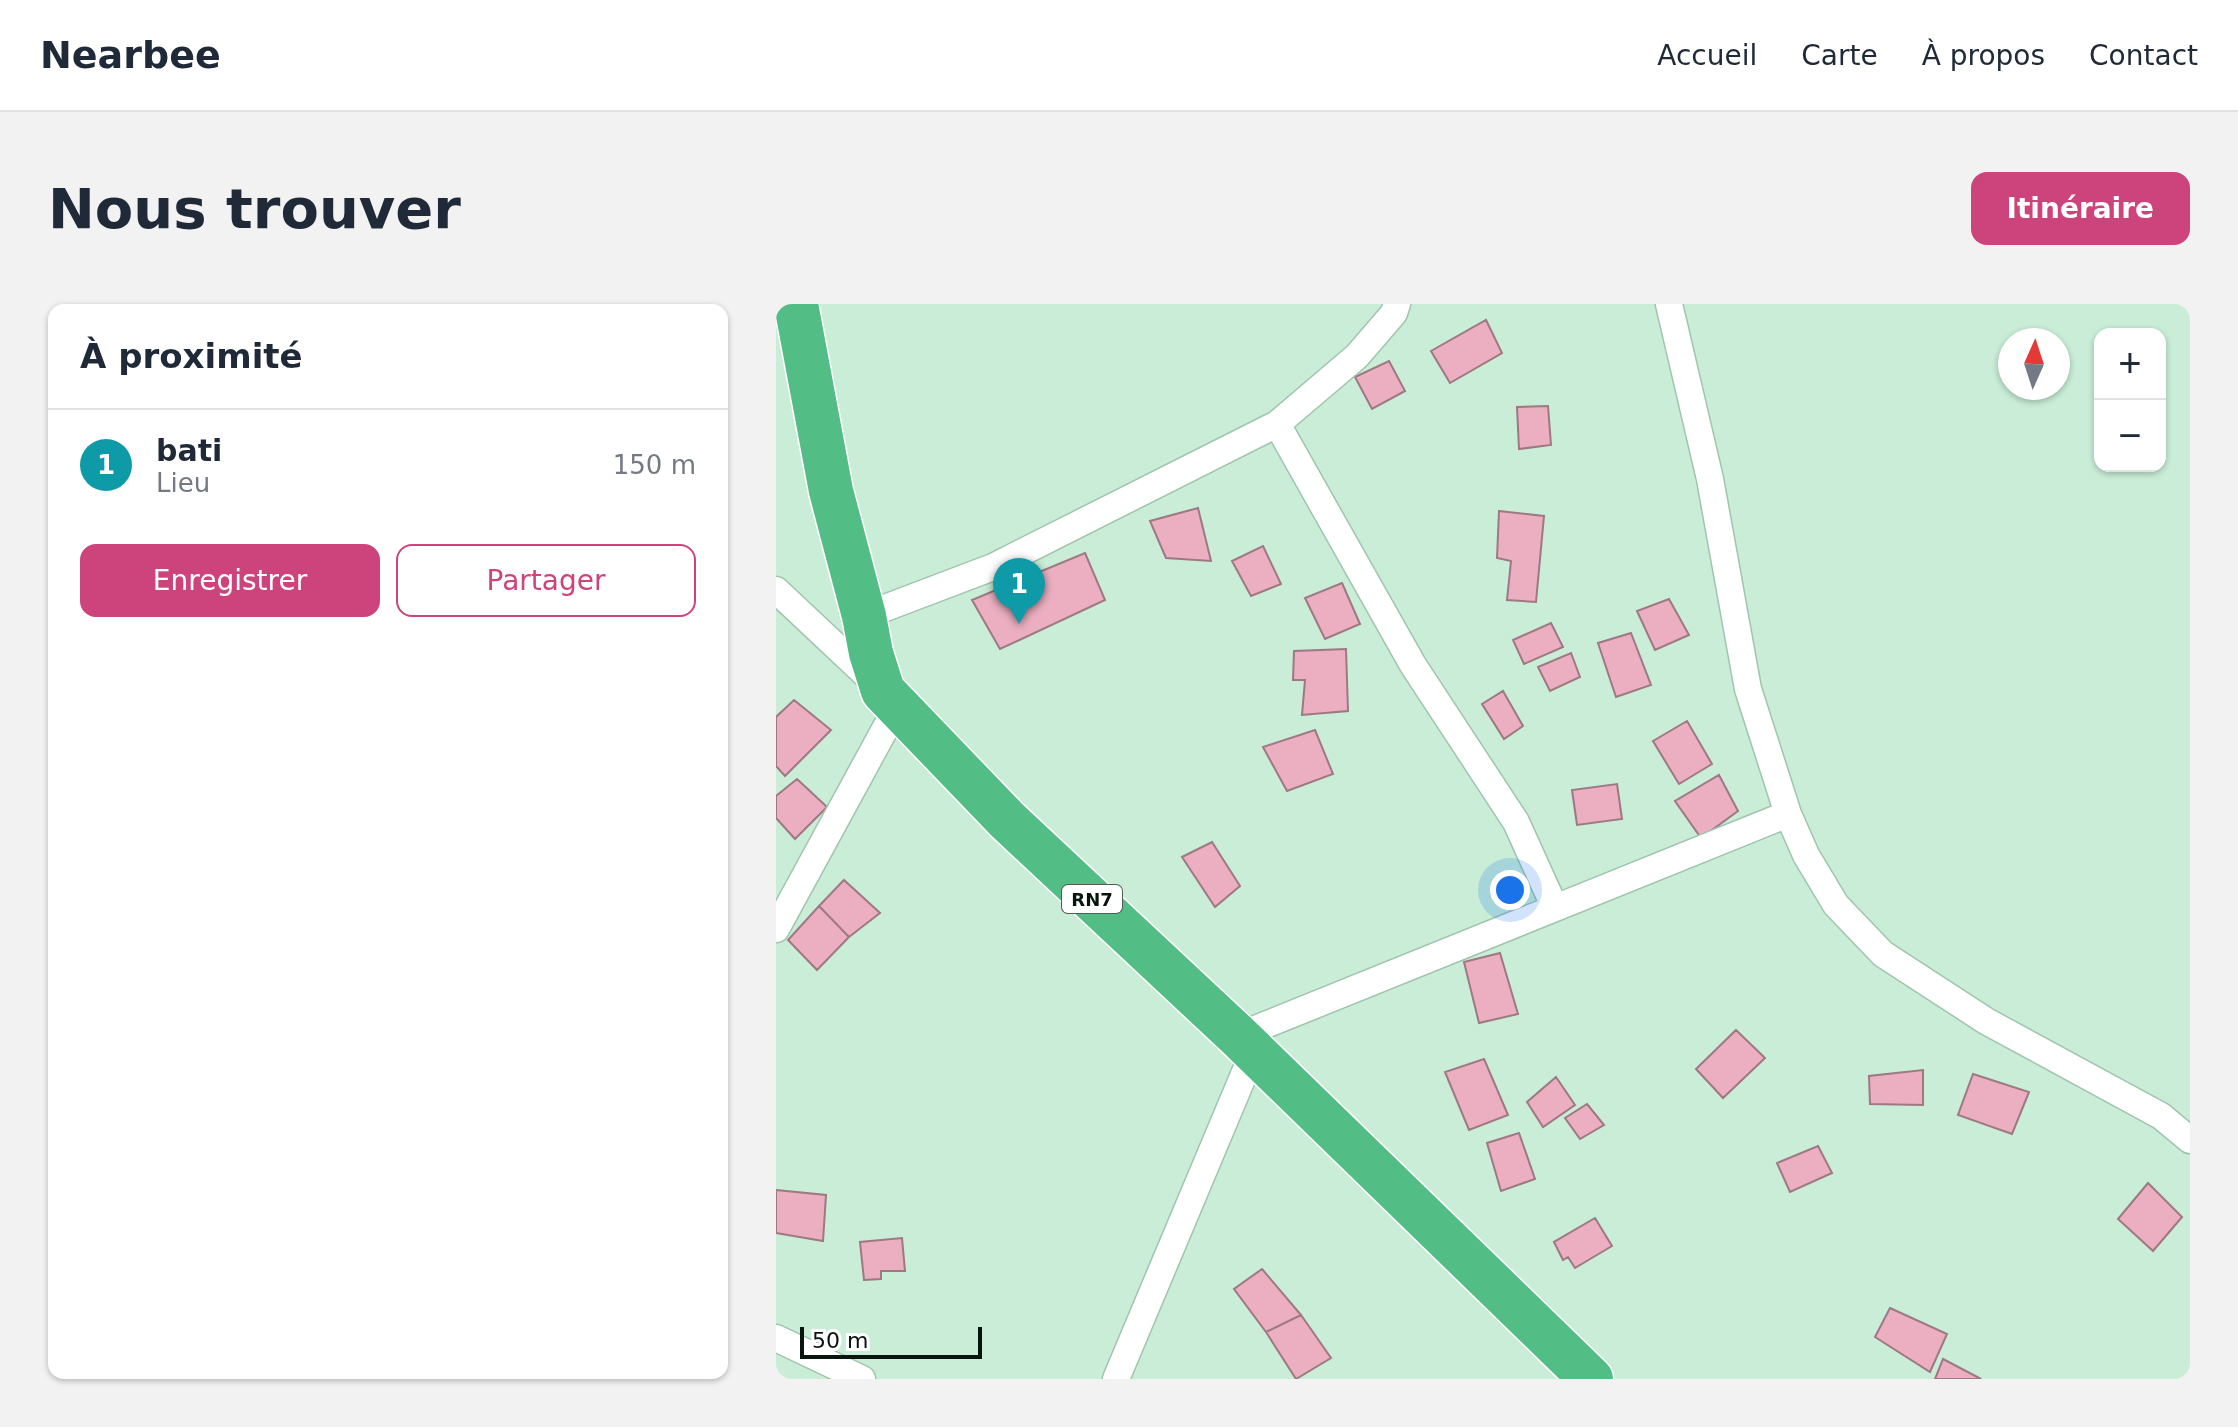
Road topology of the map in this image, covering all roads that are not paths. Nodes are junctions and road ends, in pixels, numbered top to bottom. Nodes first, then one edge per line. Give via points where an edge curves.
1 (796, 304) edge
2 (1397, 304) edge
3 (1669, 304) edge
4 (1277, 424) junction
5 (776, 590) edge
6 (864, 616) junction
7 (890, 699) junction
8 (1788, 814) junction
9 (1555, 908) junction
10 (776, 929) edge
11 (1246, 1044) junction
12 (2190, 1140) edge
13 (776, 1338) edge
14 (862, 1379) edge
15 (1116, 1379) edge
16 (1591, 1379) edge

1 - 6 highway, RN7 via 831,491
2 - 4 street via 1357,356
3 - 8 street via 1710,479 1748,689
4 - 6 street via 993,567
4 - 9 street via 1413,665 1516,822
5 - 7 street
6 - 7 highway, RN7 via 871,653
7 - 10 street
7 - 11 highway, RN7 via 1007,820
8 - 9 street
8 - 12 street via 1836,905 1883,954 1986,1021 2161,1116
9 - 11 street
11 - 15 street
11 - 16 highway, RN7
13 - 14 street

